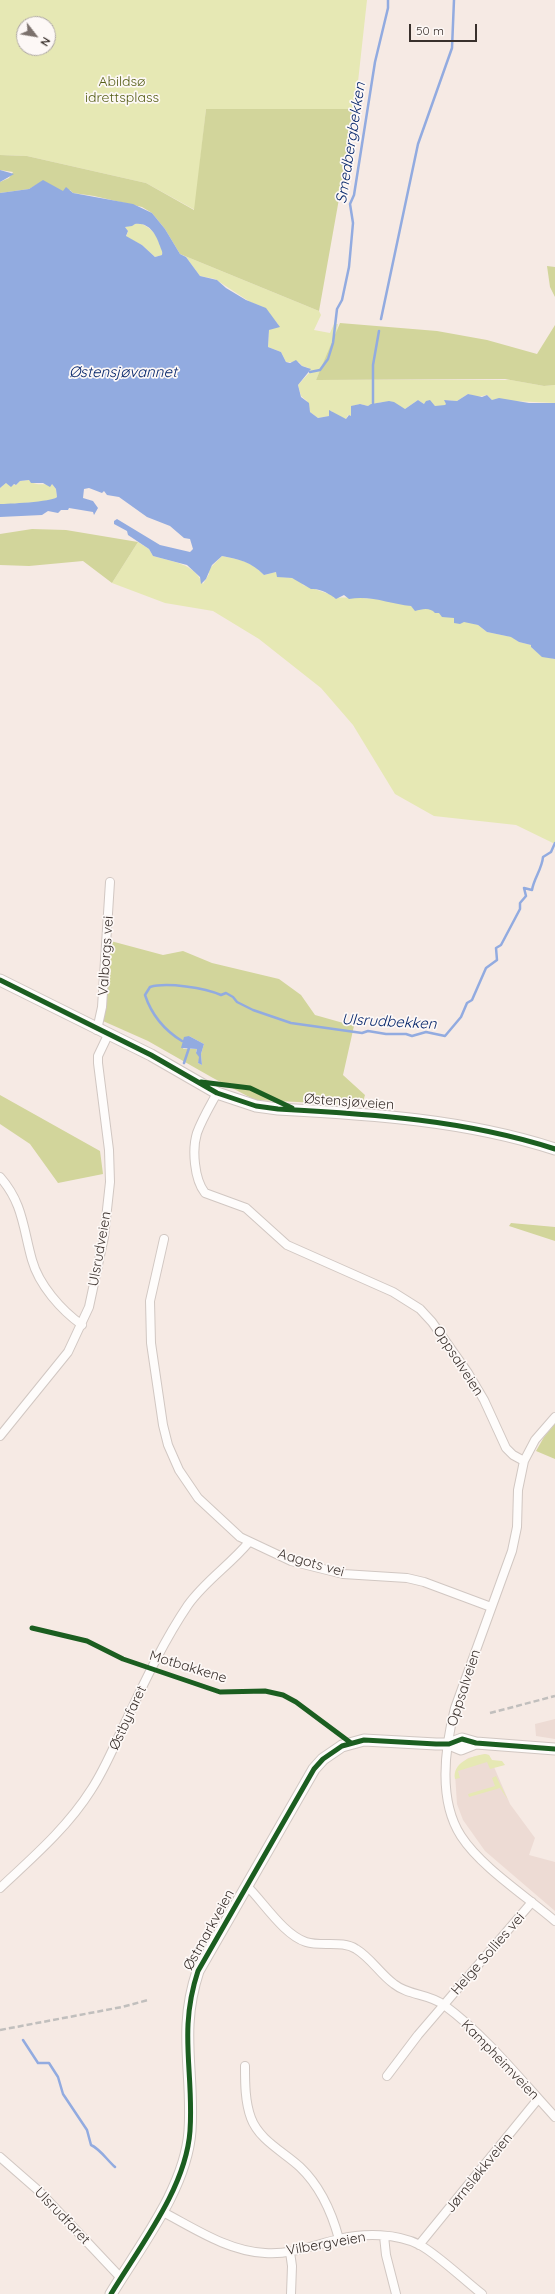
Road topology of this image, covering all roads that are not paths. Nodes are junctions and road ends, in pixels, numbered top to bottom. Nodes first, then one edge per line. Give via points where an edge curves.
1 (110, 882) dead end
2 (0, 980) edge
3 (98, 1030) junction
4 (108, 1035) junction
5 (217, 1093) junction
6 (555, 1149) edge
7 (0, 1177) edge
8 (164, 1239) dead end
9 (82, 1325) junction
10 (555, 1417) edge
11 (0, 1436) edge
12 (524, 1461) junction
13 (249, 1542) junction
14 (491, 1607) junction
15 (449, 1744) junction
16 (555, 1749) edge
17 (246, 1886) junction
18 (0, 1888) edge
19 (532, 1902) junction
20 (555, 1921) edge
21 (444, 2005) junction
22 (245, 2066) dead end
23 (387, 2076) dead end
24 (538, 2099) junction
25 (555, 2117) edge
26 (0, 2157) edge
27 (161, 2211) junction
28 (384, 2236) junction
29 (339, 2239) junction
30 (419, 2245) junction
31 (290, 2252) junction
32 (121, 2278) junction
33 (112, 2294) edge
34 (291, 2294) edge
35 (396, 2294) edge
36 (482, 2294) edge

1 - 3 street, Valborgs vei via 102,1007
2 - 3 street, Østensjøveien
3 - 4 street, Østensjøveien
4 - 5 street, Østensjøveien via 157,1058
4 - 9 street, Ulsrudveien via 98,1060 109,1150 109,1193 97,1271
5 - 6 street, Østensjøveien via 256,1106 452,1124 506,1135
5 - 12 street, Oppsalveien via 196,1140 197,1173 205,1193 246,1208 287,1244 393,1292 420,1309 468,1373 484,1400 506,1448
7 - 9 street via 18,1204 36,1270 59,1304
8 - 13 street, Aagots vei via 152,1289 150,1313 152,1351 168,1445 179,1470 198,1498
9 - 11 street, Ulsrudveien via 68,1352
10 - 12 street via 535,1440
12 - 14 street, Oppsalveien via 518,1490 517,1527 512,1551
13 - 14 street, Aagots vei via 291,1561 316,1568 350,1575 407,1578
13 - 18 street, Østbyfaret via 208,1582 188,1606 158,1655 100,1774 84,1800 59,1831
14 - 15 street, Oppsalveien via 455,1708
15 - 16 street, Østmarkveien via 461,1749 476,1743
15 - 17 street, Østmarkveien via 364,1740 342,1746 332,1752 314,1769
15 - 19 street, Oppsalveien via 447,1790 454,1822 461,1836 481,1859
17 - 21 street, Kampheimveien via 281,1925 300,1940 312,1944 355,1948 394,1985 430,1996
17 - 27 street, Østmarkveien via 198,1971 192,1989 186,2021 189,2139 180,2173
19 - 20 street, Oppsalveien
19 - 21 street, Helge Sollies vei
21 - 23 street
21 - 24 street, Kampheimveien via 473,2029
22 - 29 street via 249,2109 254,2124 266,2138 300,2167 317,2187 334,2222
24 - 25 street, Kampheimveien
24 - 30 street, Jørnsløkkveien
26 - 32 street, Ulsrudfaret via 40,2192
27 - 31 street, Vilbergveien via 233,2246 264,2253
27 - 32 street, Østmarkveien
28 - 29 street, Vilbergveien via 363,2235
28 - 30 street, Vilbergveien
28 - 35 street
29 - 31 street, Vilbergveien
30 - 36 street, Vilbergveien
31 - 34 street
32 - 33 street, Østmarkveien

